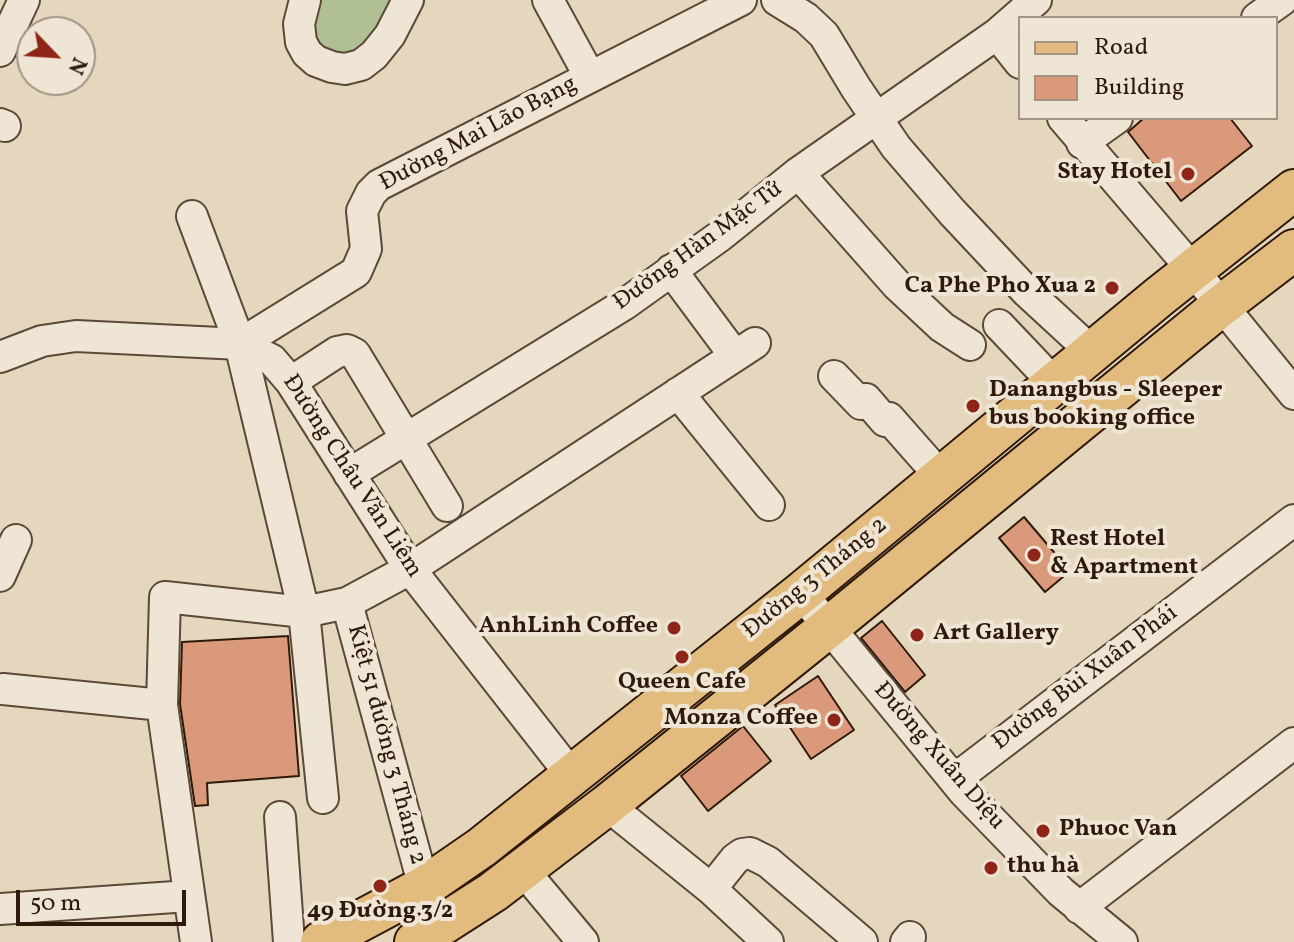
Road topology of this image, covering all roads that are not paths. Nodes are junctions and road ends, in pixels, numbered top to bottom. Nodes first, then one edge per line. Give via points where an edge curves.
1 (24, 0) edge
2 (305, 0) edge
3 (408, 0) edge
4 (548, 0) edge
5 (741, 0) edge
6 (777, 0) edge
7 (1036, 0) edge
8 (1282, 0) edge
9 (1260, 16) edge
10 (997, 34) junction
11 (0, 51) edge
12 (1018, 60) edge
13 (590, 77) junction
14 (876, 119) junction
15 (1065, 120) edge
16 (1114, 120) edge
17 (1082, 143) junction
18 (798, 173) junction
19 (1294, 190) edge
20 (192, 216) dead end
21 (1294, 250) edge
22 (1192, 269) junction
23 (671, 270) junction
24 (1222, 305) junction
25 (999, 325) dead end
26 (240, 344) junction
27 (970, 345) dead end
28 (1092, 352) junction
29 (0, 357) edge
30 (834, 376) dead end
31 (291, 382) junction
32 (1054, 383) junction
33 (678, 393) junction
34 (1294, 394) edge
35 (407, 438) junction
36 (349, 474) junction
37 (941, 477) junction
38 (769, 505) dead end
39 (447, 506) dead end
40 (1294, 520) edge
41 (16, 540) dead end
42 (410, 569) junction
43 (0, 576) edge
44 (801, 593) junction
45 (347, 603) junction
46 (304, 612) junction
47 (829, 627) junction
48 (1, 689) edge
49 (162, 705) junction
50 (1294, 743) edge
51 (572, 776) junction
52 (954, 780) junction
53 (323, 798) dead end
54 (607, 805) junction
55 (280, 817) dead end
56 (523, 870) junction
57 (424, 887) junction
58 (711, 889) junction
59 (189, 896) junction
60 (1079, 908) junction
61 (0, 909) edge
62 (420, 941) edge
63 (196, 942) edge
64 (289, 942) edge
65 (321, 942) edge
66 (583, 942) edge
67 (768, 942) edge
68 (862, 942) edge
69 (1122, 942) edge

1 - 11 street
2 - 3 street via 299,24 307,53 345,69 374,55
4 - 13 street
5 - 13 street, Đường Mai Lão Bạng
6 - 14 street via 824,35
7 - 10 street, Đường Hàn Mặc Tử
8 - 9 street
10 - 12 street
10 - 14 street, Đường Hàn Mặc Tử
13 - 26 street, Đường Mai Lão Bạng via 379,185 362,211 366,249 356,272
14 - 18 street, Đường Hàn Mặc Tử
14 - 28 street via 952,212
15 - 17 street
16 - 17 street
17 - 22 street
18 - 23 street, Đường Hàn Mặc Tử
18 - 27 street via 897,285
19 - 22 main road, Đường 3 Tháng 2
20 - 26 street
21 - 24 main road, Đường 3 Tháng 2
22 - 24 street
22 - 28 main road, Đường 3 Tháng 2
23 - 33 street via 745,350
23 - 35 street, Đường Hàn Mặc Tử
24 - 34 street
24 - 47 main road, Đường 3 Tháng 2
25 - 32 street
26 - 29 street, Đường Châu Văn Liêm via 76,336 42,341
26 - 31 street, Đường Châu Văn Liêm via 272,360
26 - 46 street
28 - 32 main road, Đường 3 Tháng 2
30 - 37 street via 861,404 866,399 885,421 889,418
31 - 35 street via 347,350 355,354
31 - 36 street, Đường Châu Văn Liêm
32 - 37 main road, Đường 3 Tháng 2
33 - 38 street
33 - 42 street
35 - 36 street, Đường Hàn Mặc Tử
35 - 39 street
36 - 42 street, Đường Châu Văn Liêm
37 - 44 main road, Đường 3 Tháng 2
40 - 52 street, Đường Bùi Xuân Phái
41 - 43 street
42 - 45 street
42 - 51 street, Đường Châu Văn Liêm
44 - 47 street, Đường Xuân Diệu
44 - 51 main road, Đường 3 Tháng 2
45 - 46 street
45 - 57 street, Kiệt 51 đường 3 Tháng 2
46 - 49 street via 165,597
46 - 53 street
47 - 52 street, Đường Xuân Diệu
47 - 54 main road, Đường 3 Tháng 2
48 - 49 street
49 - 59 street
50 - 60 street
51 - 57 main road, Đường 3 Tháng 2
52 - 60 street, Đường Xuân Diệu
54 - 56 main road, Đường 3 Tháng 2
54 - 58 street
55 - 64 street
56 - 62 main road, Đường 3 Tháng 2
56 - 66 street
57 - 65 main road, Đường 3 Tháng 2
58 - 67 street
58 - 68 street via 735,859 750,853 768,862
59 - 61 street
59 - 63 street
60 - 69 street, Đường Xuân Diệu

